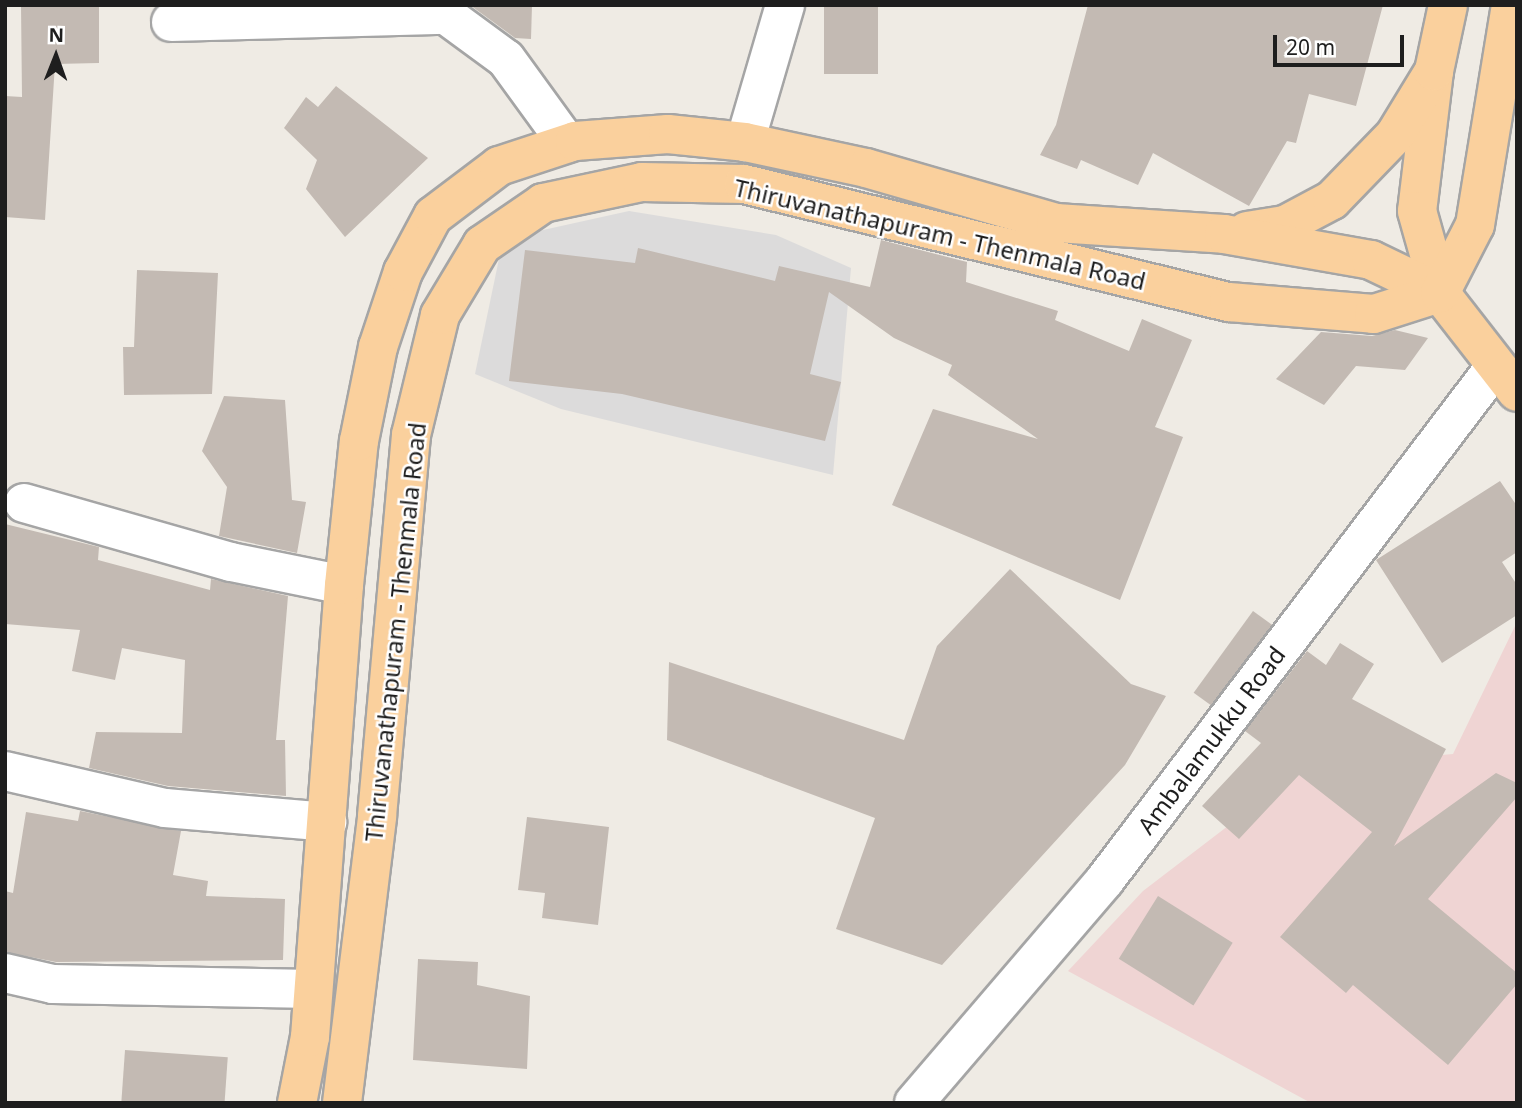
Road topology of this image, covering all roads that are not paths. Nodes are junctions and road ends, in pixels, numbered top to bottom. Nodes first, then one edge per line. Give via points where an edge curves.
1 (785, 5) edge
2 (1448, 5) edge
3 (1511, 5) edge
4 (171, 22) dead end
5 (1434, 71) junction
6 (745, 142) junction
7 (567, 144) junction
8 (866, 168) junction
9 (866, 213) junction
10 (1224, 234) junction
11 (1440, 293) junction
12 (1506, 379) edge
13 (23, 503) dead end
14 (344, 586) junction
15 (342, 651) junction
16 (392, 655) junction
17 (5, 771) edge
18 (327, 822) junction
19 (5, 973) edge
20 (313, 989) junction
21 (297, 1103) edge
22 (342, 1103) edge
23 (914, 1103) edge

1 - 6 street
2 - 5 main road
3 - 11 main road via 1475,226
4 - 7 street via 446,15 506,60
5 - 10 main road via 1395,135 1332,200 1285,225
5 - 11 main road via 1417,211
6 - 7 main road via 668,134
6 - 8 main road
7 - 14 main road via 499,166 433,216 403,272 378,347 359,441
8 - 9 main road
8 - 10 main road via 1056,223
9 - 11 main road, Thiruvanathapuram - Thenmala Road via 1229,302 1374,314
9 - 16 main road, Thiruvanathapuram - Thenmala Road via 744,184 642,182 543,203 482,244 440,315 411,435
10 - 11 main road via 1371,260
11 - 12 main road
12 - 23 street, Ambalamukku Road via 1105,880
13 - 14 street via 231,562
14 - 15 main road
15 - 16 main road
15 - 18 main road
16 - 22 main road, Thiruvanathapuram - Thenmala Road via 351,1064
17 - 18 street via 165,808
18 - 20 main road
19 - 20 street via 53,984
20 - 21 main road

